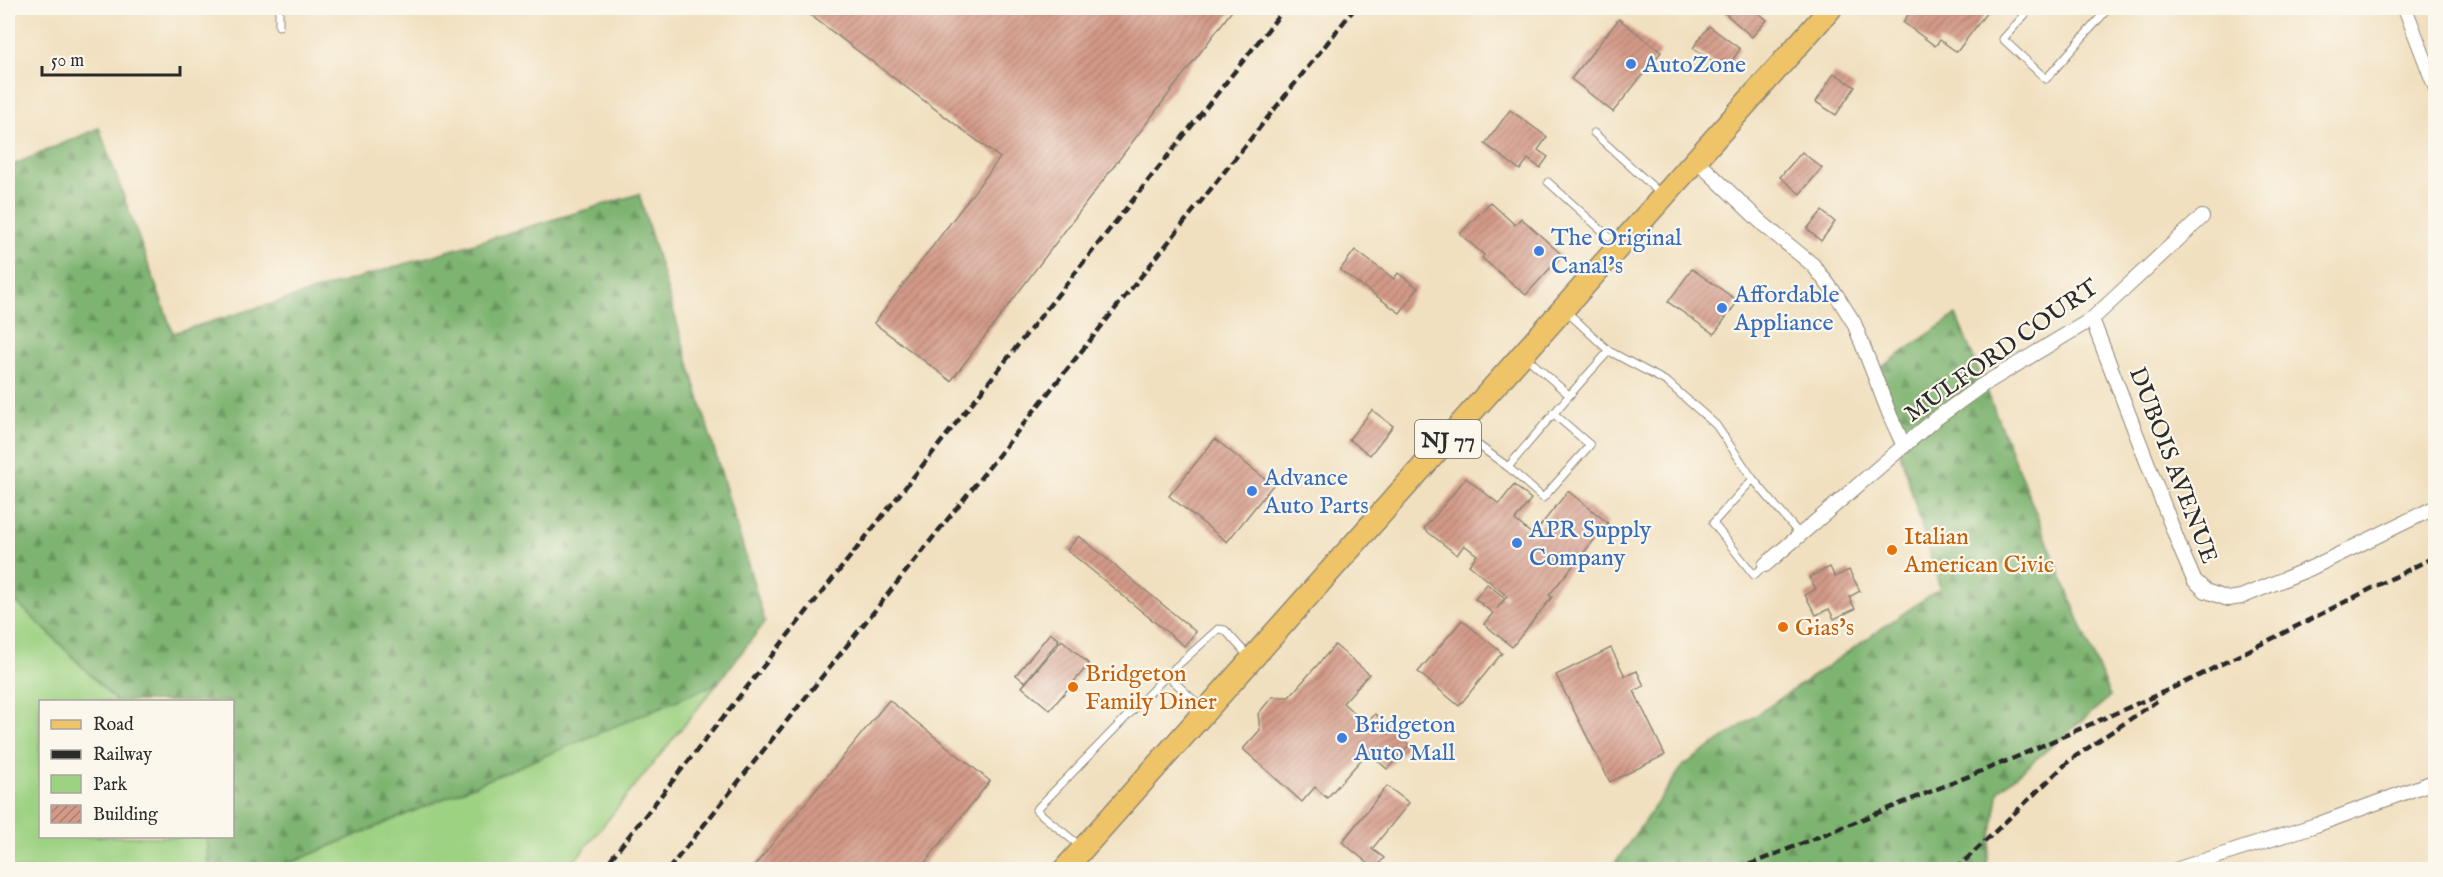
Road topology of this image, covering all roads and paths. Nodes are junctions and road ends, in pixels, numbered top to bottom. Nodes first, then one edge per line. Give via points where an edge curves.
1 (279, 8) edge
2 (1832, 8) edge
3 (2031, 8) edge
4 (2100, 8) edge
5 (2405, 8) edge
6 (279, 26) dead end
7 (2436, 89) edge
8 (1594, 133) dead end
9 (1696, 160) junction
10 (1548, 182) dead end
11 (1664, 197) junction
12 (2202, 217) dead end
13 (1620, 246) junction
14 (1564, 309) junction
15 (2092, 319) junction
16 (1609, 351) junction
17 (1523, 354) junction
18 (1569, 395) junction
19 (1553, 413) junction
20 (1457, 429) junction
21 (1904, 446) junction
22 (1508, 467) junction
23 (1752, 479) junction
24 (2436, 507) edge
25 (1800, 535) junction
26 (1765, 565) joint
27 (1251, 659) junction
28 (1167, 675) junction
29 (1204, 711) junction
30 (2436, 782) edge
31 (1083, 848) junction
32 (1064, 870) edge
33 (2175, 870) edge

1 - 6 lane
2 - 9 main road, NJ 77
3 - 4 lane via 2003,39 2046,79 2105,12
5 - 7 street
8 - 11 lane
9 - 11 main road, NJ 77
9 - 21 street via 1813,265 1837,296 1854,323
10 - 13 lane
11 - 13 main road, NJ 77
12 - 15 street, MULFORD COURT
13 - 14 main road, NJ 77
14 - 16 lane
14 - 17 main road, NJ 77
15 - 21 street, MULFORD COURT via 1981,386
15 - 24 street, DUBOIS AVENUE via 2181,550 2194,580 2206,591 2228,599 2251,593
16 - 18 lane
16 - 23 lane via 1667,382 1716,425
17 - 18 lane
17 - 20 main road, NJ 77
18 - 19 lane
19 - 22 lane
19 - 22 lane via 1590,445 1543,498
20 - 22 lane
20 - 27 main road, NJ 77
21 - 25 street, MULFORD COURT
23 - 25 lane
23 - 26 lane via 1713,523 1754,575
25 - 26 street, MULFORD COURT
27 - 28 lane via 1225,630 1218,629
27 - 29 main road, NJ 77
28 - 29 lane
28 - 31 lane via 1036,810
29 - 31 main road, NJ 77
30 - 33 street
31 - 32 main road, NJ 77

